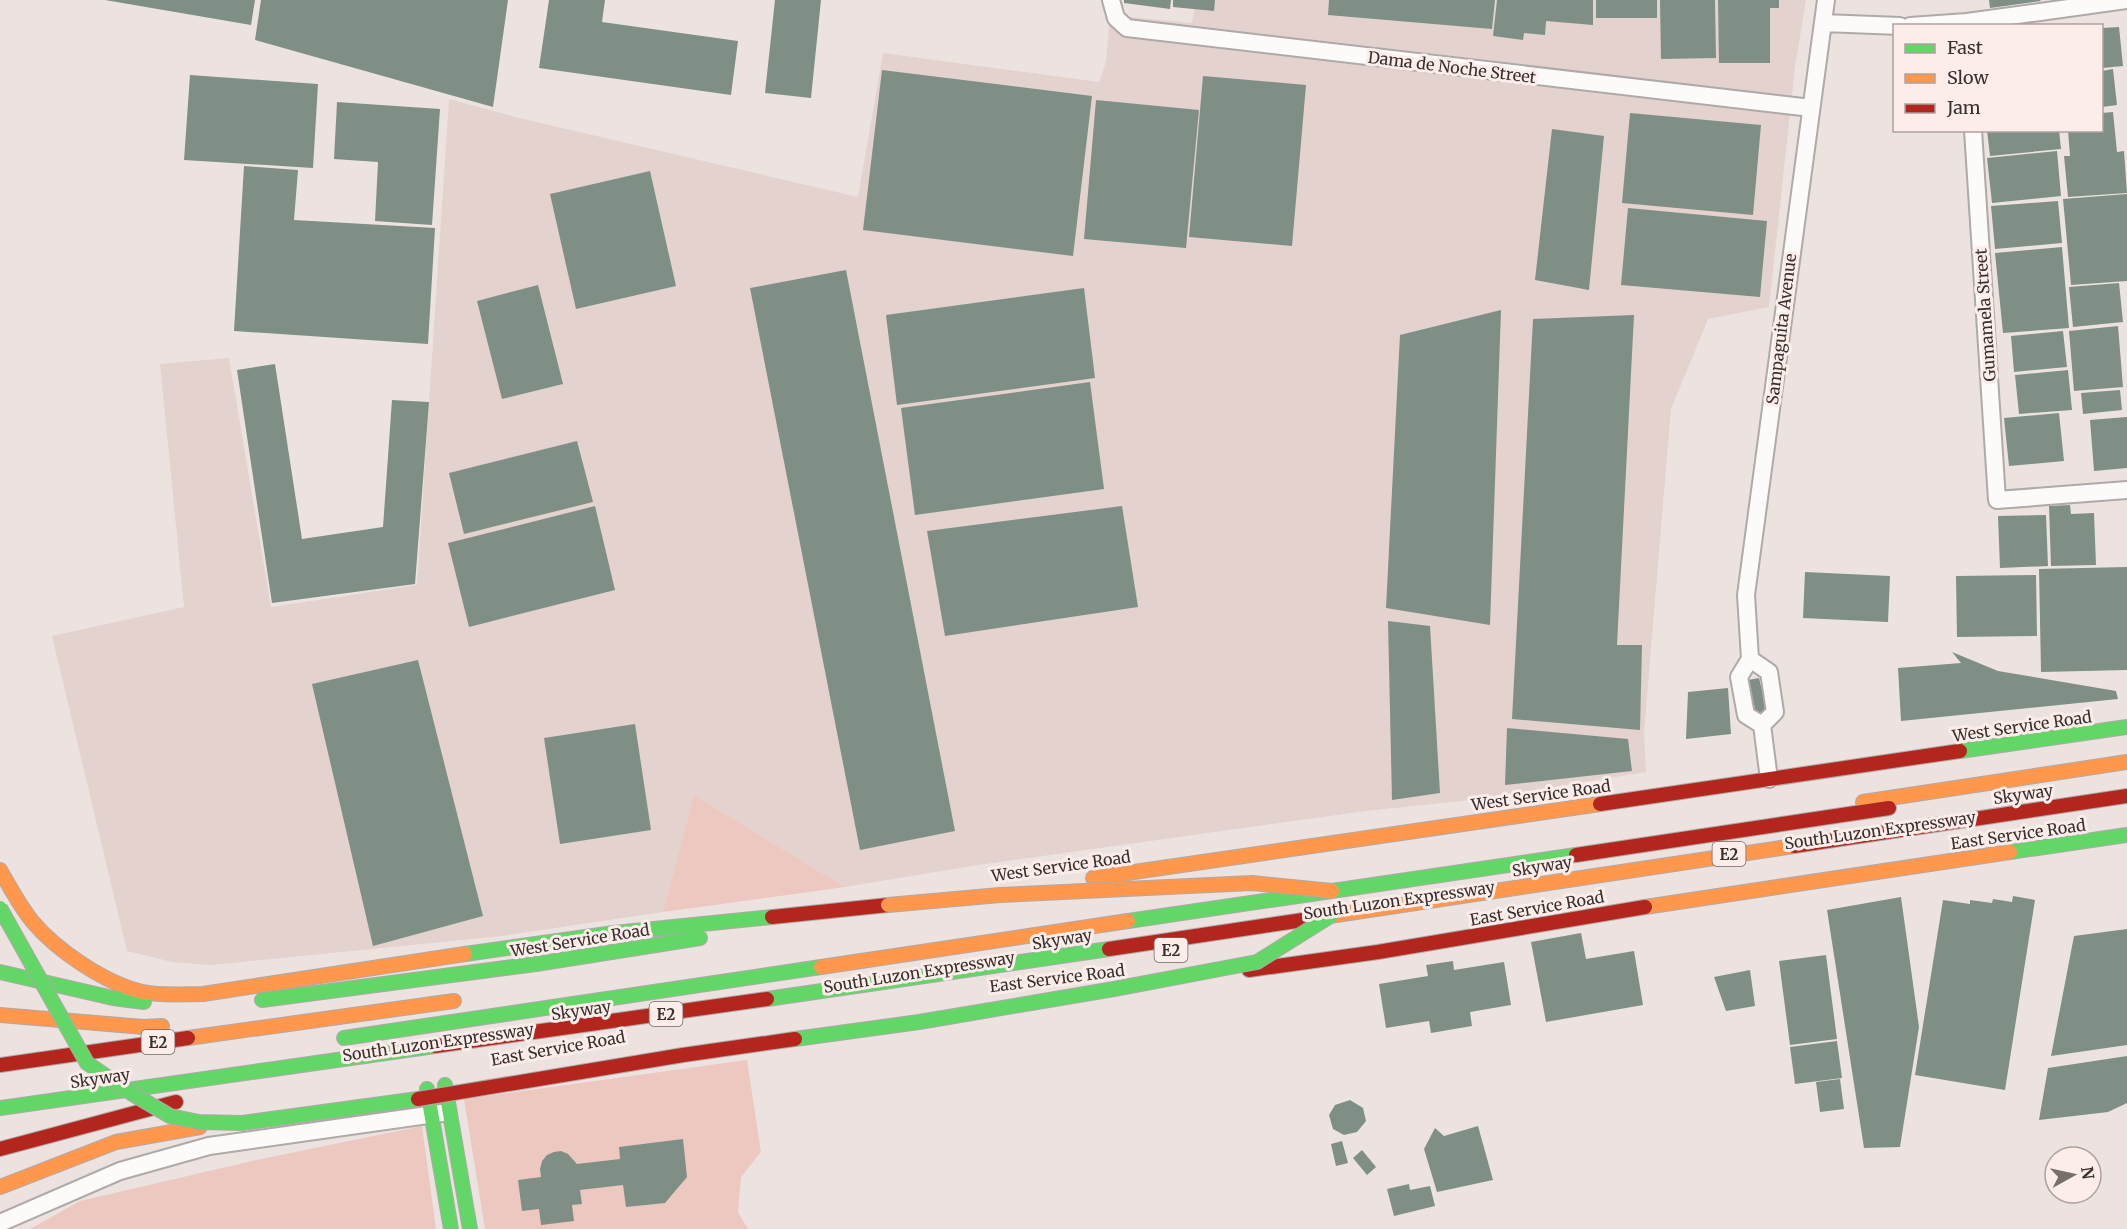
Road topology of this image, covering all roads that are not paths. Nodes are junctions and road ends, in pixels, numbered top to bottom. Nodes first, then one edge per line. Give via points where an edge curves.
1 (1111, 0) edge
2 (1826, 0) edge
3 (2127, 0) edge
4 (1823, 23) junction
5 (1967, 24) edge
6 (1893, 26) edge
7 (1810, 108) junction
8 (1973, 132) edge
9 (2127, 490) edge
10 (1750, 659) junction
11 (1762, 725) junction
12 (2127, 728) edge
13 (2127, 762) edge
14 (2127, 774) edge
15 (1770, 779) junction
16 (2127, 795) edge
17 (2127, 810) edge
18 (2127, 835) edge
19 (0, 870) edge
20 (1332, 891) junction
21 (0, 908) edge
22 (1332, 915) junction
23 (929, 937) dead end
24 (0, 972) edge
25 (469, 998) dead end
26 (250, 1002) dead end
27 (226, 1005) dead end
28 (0, 1015) edge
29 (315, 1019) junction
30 (334, 1040) dead end
31 (0, 1065) edge
32 (126, 1069) dead end
33 (80, 1075) dead end
34 (296, 1080) dead end
35 (445, 1086) junction
36 (426, 1089) junction
37 (382, 1096) junction
38 (0, 1108) edge
39 (102, 1108) dead end
40 (449, 1112) junction
41 (431, 1114) junction
42 (0, 1149) edge
43 (0, 1187) edge
44 (0, 1223) edge
45 (451, 1229) edge
46 (470, 1229) edge

1 - 7 street, Dama de Noche Street via 1116,18 1127,28
2 - 4 street, Sampaguita Avenue
3 - 5 street
4 - 6 street
4 - 7 street, Sampaguita Avenue
7 - 10 street, Sampaguita Avenue via 1746,595
8 - 9 street, Gumamela Street via 1996,500
10 - 11 street, Sampaguita Avenue via 1739,677 1746,715
10 - 11 street via 1769,672 1775,712
11 - 15 street
12 - 15 main road, West Service Road
13 - 23 main road, South Luzon Expressway / E2
14 - 20 main road, Skyway / E2
15 - 26 main road, West Service Road via 984,893 536,964
16 - 22 main road, Skyway / E2
17 - 34 main road, South Luzon Expressway / E2
18 - 35 main road, East Service Road via 1684,900 1314,962 674,1044
19 - 20 main road, bridge via 33,921 68,953 96,972 135,990 167,995 203,994 614,933 1000,895 1252,883
20 - 30 main road, Skyway / E2, bridge
21 - 22 main road, bridge via 87,1063 170,1116 199,1122 242,1123 357,1109 683,1055 919,1022 1257,962
22 - 38 main road, Skyway / E2, bridge
24 - 27 main road via 113,998
25 - 29 main road, E2
28 - 29 main road via 144,1027
29 - 31 main road, E2
32 - 33 main road, Skyway / E2
35 - 36 main road, East Service Road
35 - 40 main road
36 - 37 main road, East Service Road
36 - 41 main road
37 - 41 main road
37 - 43 main road, East Service Road via 116,1142
39 - 42 main road via 192,1096
40 - 41 street
40 - 46 main road
41 - 44 street via 209,1146 120,1172
41 - 45 main road

